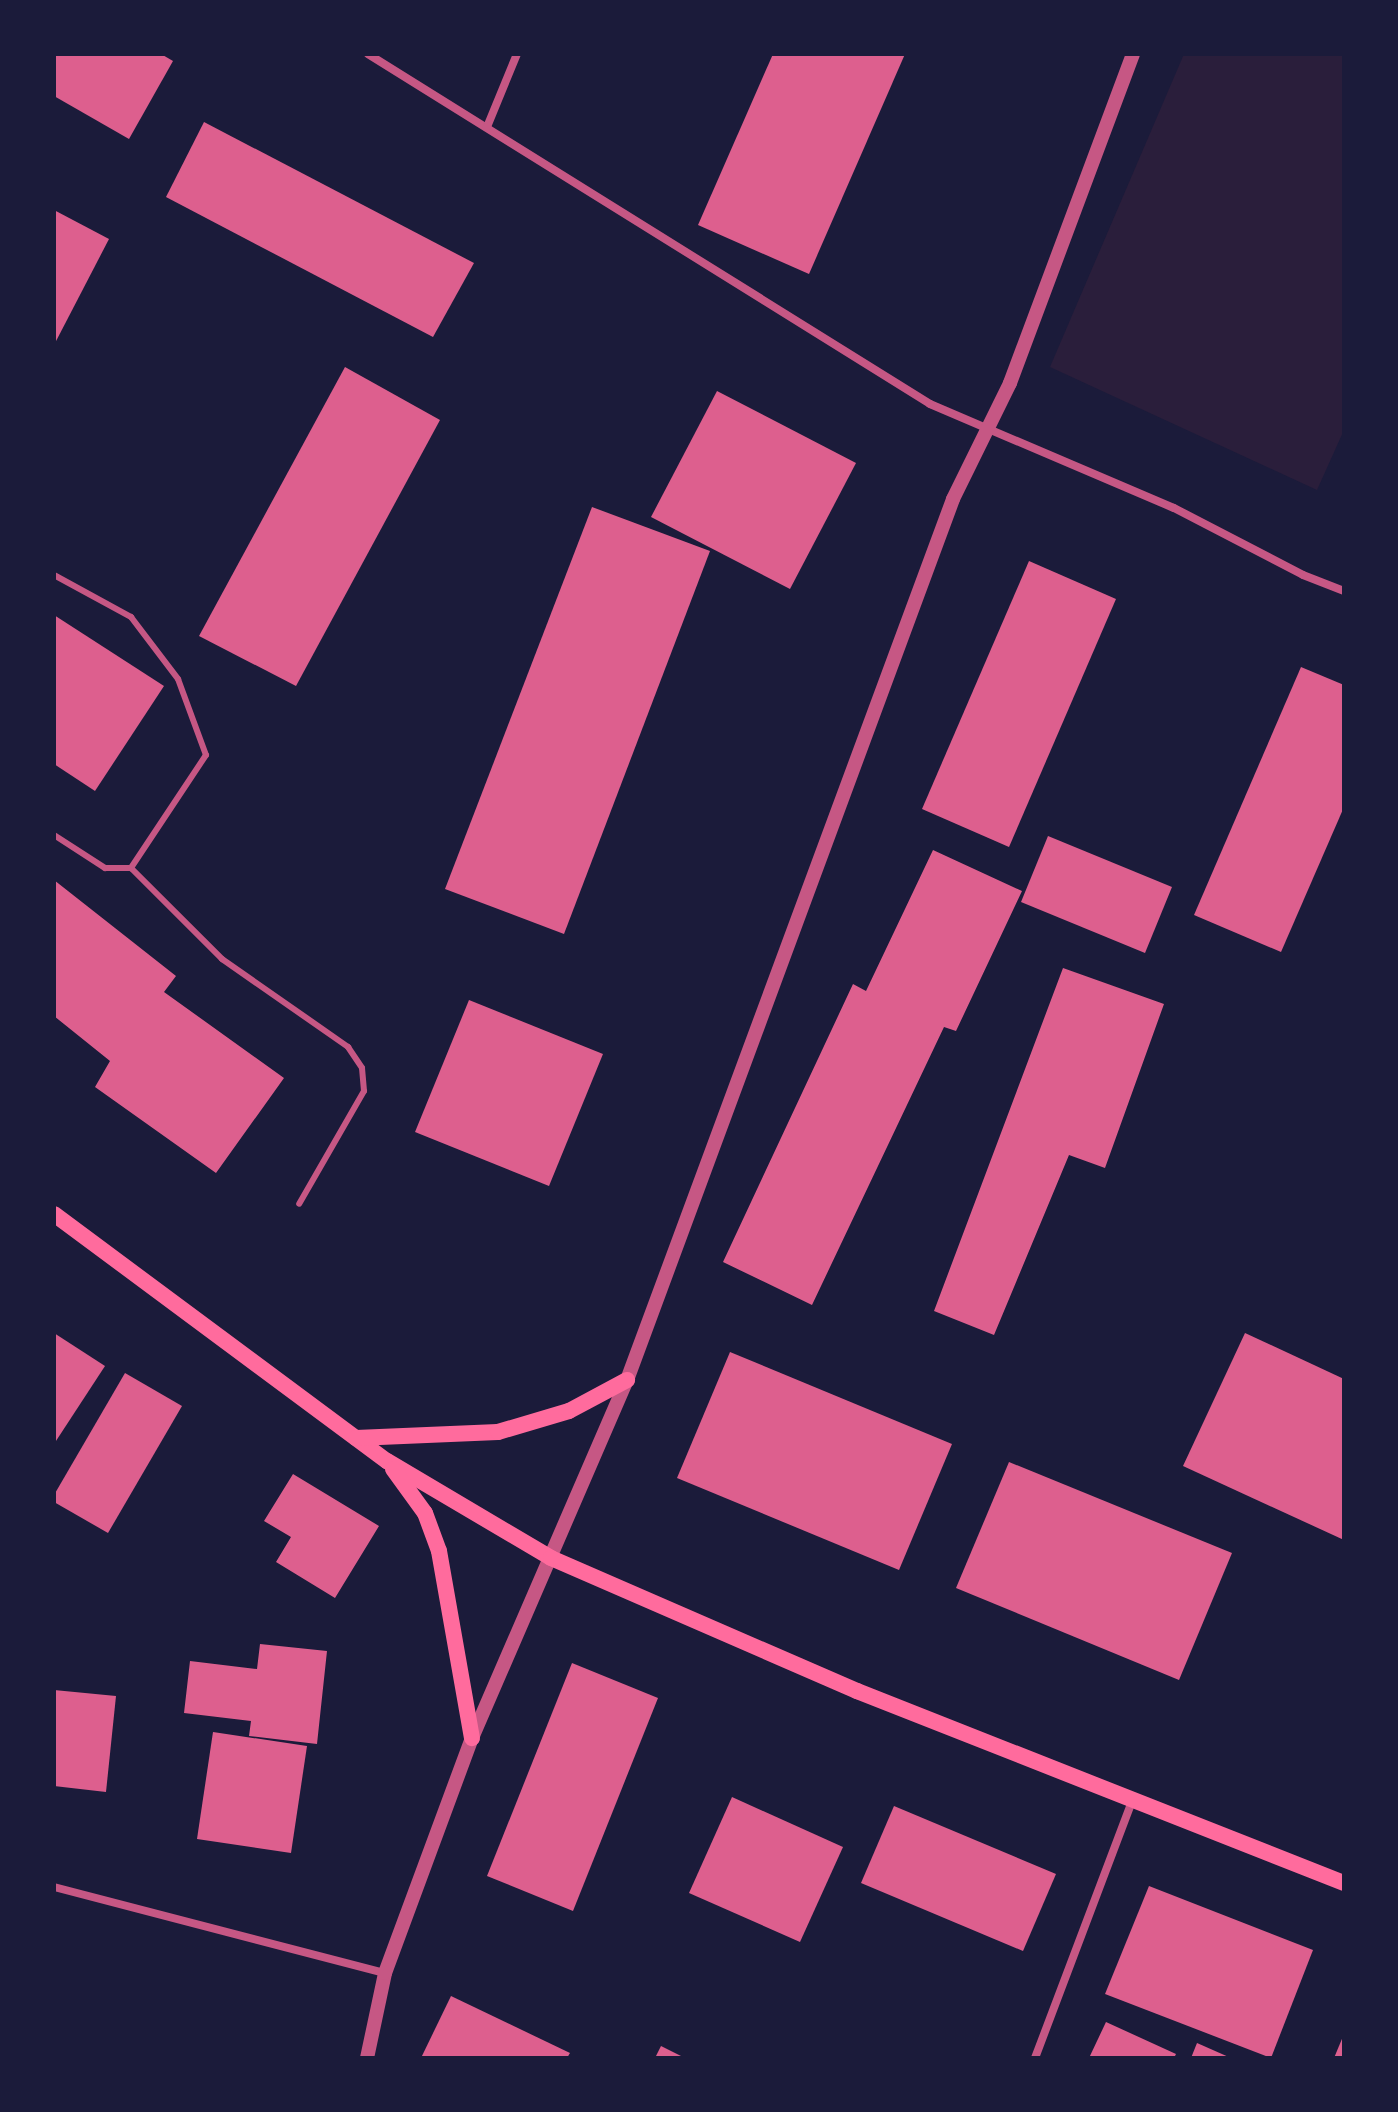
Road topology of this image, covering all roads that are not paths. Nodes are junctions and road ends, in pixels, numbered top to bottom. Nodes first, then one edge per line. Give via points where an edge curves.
1 (368, 54) edge
2 (517, 54) edge
3 (1133, 54) edge
4 (487, 127) junction
5 (989, 429) junction
6 (54, 575) edge
7 (1344, 591) edge
8 (54, 835) edge
9 (131, 868) junction
10 (299, 1204) dead end
11 (54, 1214) edge
12 (627, 1380) junction
13 (356, 1438) junction
14 (387, 1461) junction
15 (551, 1558) junction
16 (472, 1738) junction
17 (1132, 1801) junction
18 (1344, 1883) edge
19 (54, 1887) edge
20 (385, 1973) junction
21 (367, 2058) edge
22 (1035, 2058) edge

1 - 4 street
2 - 4 street
3 - 5 street
4 - 5 street via 930,404
5 - 7 street via 1174,508
5 - 12 street via 953,499
6 - 9 lane via 131,617 178,679 206,755
8 - 9 lane via 105,868
9 - 10 lane via 222,959 348,1047 362,1068 364,1091
11 - 13 main road
12 - 13 main road via 569,1411 498,1432
12 - 15 street
13 - 14 main road
14 - 15 main road
14 - 16 main road via 425,1513 439,1551
15 - 16 street
15 - 17 main road via 857,1691
16 - 20 street
17 - 18 main road
17 - 22 street
19 - 20 street
20 - 21 street

